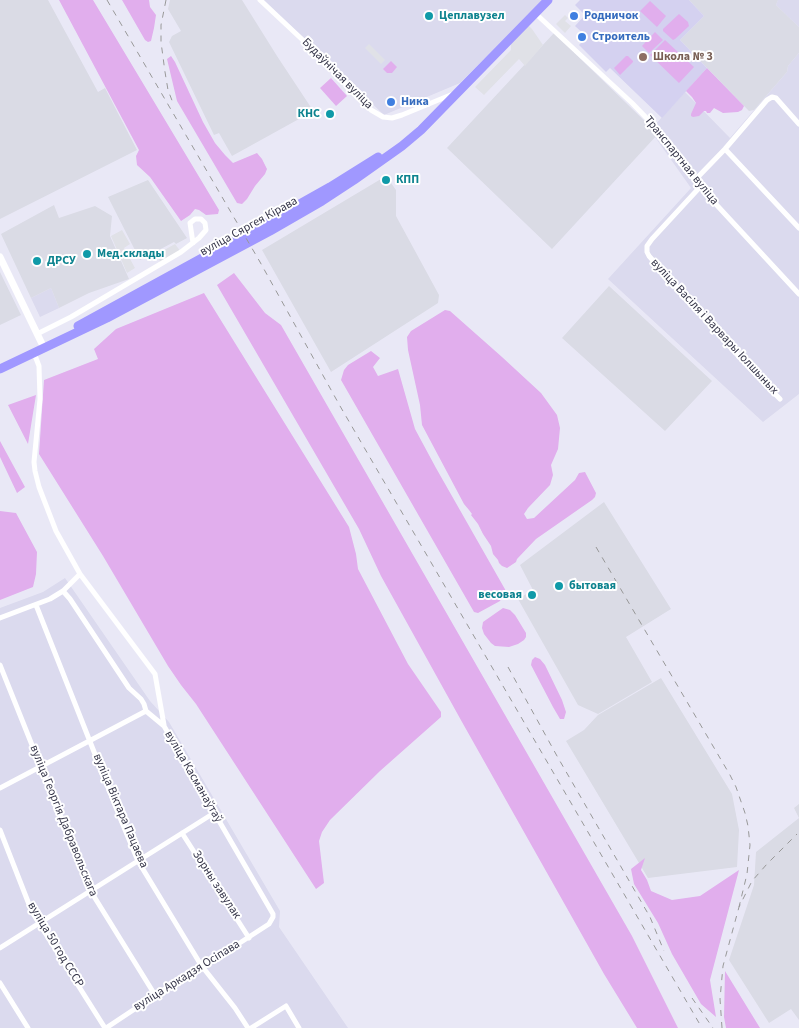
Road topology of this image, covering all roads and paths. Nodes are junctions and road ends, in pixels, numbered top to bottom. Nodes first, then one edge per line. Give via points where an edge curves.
1 (260, 0) edge
2 (548, 0) edge
3 (535, 13) junction
4 (447, 99) junction
5 (424, 106) junction
6 (432, 114) junction
7 (799, 124) edge
8 (726, 149) junction
9 (695, 180) junction
10 (700, 187) junction
11 (268, 227) junction
12 (799, 228) edge
13 (193, 243) junction
14 (0, 258) edge
15 (799, 294) edge
16 (37, 334) junction
17 (44, 348) junction
18 (34, 353) junction
19 (0, 369) edge
20 (780, 399) dead end
21 (80, 574) junction
22 (63, 591) junction
23 (36, 605) junction
24 (0, 618) edge
25 (0, 665) edge
26 (146, 711) junction
27 (164, 726) junction
28 (90, 741) junction
29 (40, 766) junction
30 (0, 788) edge
31 (214, 813) junction
32 (0, 830) edge
33 (182, 833) junction
34 (138, 861) junction
35 (90, 890) junction
36 (40, 923) junction
37 (269, 924) joint
38 (249, 938) junction
39 (0, 948) edge
40 (201, 966) junction
41 (0, 983) edge
42 (155, 996) junction
43 (28, 1028) edge
44 (106, 1028) edge
45 (249, 1028) edge
46 (299, 1028) edge

1 - 5 street, Будаўнічая вуліца via 371,110 392,118
2 - 3 main road, вуліца Сяргея Кірава
3 - 4 main road, вуліца Сяргея Кірава via 460,91
3 - 9 street, Транспартная вуліца via 660,132
4 - 5 street, Будаўнічая вуліца
4 - 6 main road, вуліца Сяргея Кірава
4 - 11 main road, вуліца Сяргея Кірава via 421,130 377,165 322,201
5 - 6 street via 431,108
6 - 11 main road, вуліца Сяргея Кірава via 371,162
7 - 8 street via 772,97
8 - 9 street
8 - 12 street
9 - 10 street, Транспартная вуліца
10 - 15 street, Транспартная вуліца
10 - 20 street, вуліца Васіля і Варвары Іолшыных via 652,238 647,252
11 - 17 main road, вуліца Сяргея Кірава via 107,318
13 - 13 street via 206,228 205,221 201,219 190,223
13 - 16 street
14 - 16 street
16 - 17 street
17 - 18 main road, вуліца Сяргея Кірава
18 - 19 main road, вуліца Сяргея Кірава
18 - 21 street via 39,366 40,399 35,471 56,531
21 - 22 street
21 - 27 street via 155,674
22 - 23 street
22 - 26 street, вуліца Касманаўтаў via 129,688 141,699
23 - 24 street
23 - 28 street, вуліца Віктара Пацаева
25 - 29 street, вуліца Георгія Дабравольскага
26 - 27 street, вуліца Касманаўтаў
26 - 28 street
27 - 31 street, вуліца Касманаўтаў
28 - 29 street
28 - 34 street, вуліца Віктара Пацаева
29 - 30 street
29 - 35 street, вуліца Георгія Дабравольскага
31 - 33 street
31 - 37 street, вуліца Касманаўтаў via 273,914
32 - 36 street, вуліца 50 год СССР via 32,912
33 - 34 street
33 - 38 street, Зорны завулак
34 - 35 street
34 - 40 street, вуліца Віктара Пацаева
35 - 36 street
35 - 42 street, вуліца Георгія Дабравольскага
36 - 39 street
36 - 44 street, вуліца 50 год СССР
37 - 38 street, вуліца Аркадзя Осіпава
38 - 40 street, вуліца Аркадзя Осіпава
40 - 42 street, вуліца Аркадзя Осіпава
40 - 45 street, вуліца Віктара Пацаева
41 - 43 street
42 - 44 street, вуліца Аркадзя Осіпава
45 - 46 street via 286,1006

